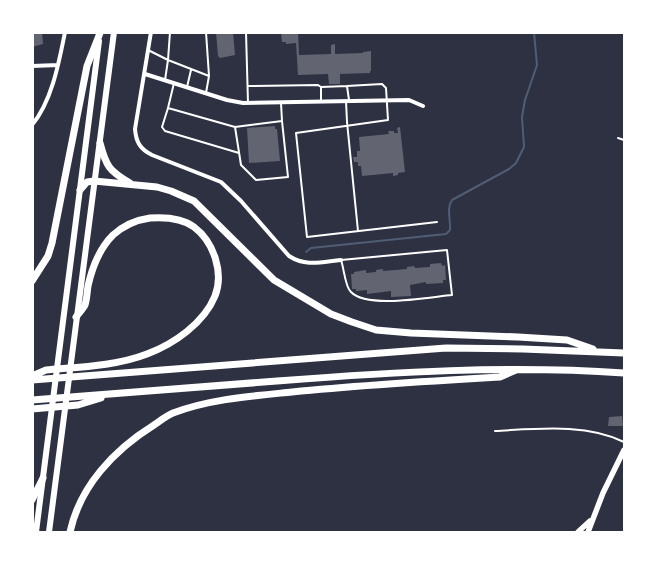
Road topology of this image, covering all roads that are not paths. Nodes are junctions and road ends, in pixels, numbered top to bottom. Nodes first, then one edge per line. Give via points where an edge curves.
1 (65, 32) edge
2 (114, 32) edge
3 (150, 32) edge
4 (170, 32) edge
5 (206, 32) edge
6 (246, 32) edge
7 (100, 33) edge
8 (148, 50) junction
9 (168, 60) junction
10 (58, 65) junction
11 (32, 66) edge
12 (191, 69) junction
13 (145, 74) junction
14 (209, 76) junction
15 (165, 80) junction
16 (174, 83) junction
17 (248, 86) junction
18 (347, 86) junction
19 (187, 87) junction
20 (321, 87) junction
21 (206, 94) junction
22 (386, 100) junction
23 (348, 101) junction
24 (321, 102) junction
25 (248, 103) junction
26 (281, 103) junction
27 (423, 106) dead end
28 (168, 108) junction
29 (282, 121) junction
30 (32, 125) edge
31 (235, 126) junction
32 (347, 127) junction
33 (618, 138) dead end
34 (624, 140) edge
35 (100, 143) junction
36 (239, 153) junction
37 (94, 181) junction
38 (133, 184) junction
39 (80, 190) junction
40 (437, 222) dead end
41 (358, 231) junction
42 (341, 260) junction
43 (32, 281) edge
44 (76, 317) junction
45 (600, 351) junction
46 (624, 353) edge
47 (519, 369) junction
48 (624, 373) edge
49 (32, 378) edge
50 (114, 394) junction
51 (32, 400) edge
52 (32, 409) edge
53 (495, 432) dead end
54 (624, 442) edge
55 (624, 450) edge
56 (43, 478) junction
57 (32, 500) edge
58 (592, 520) junction
59 (36, 532) edge
60 (49, 532) edge
61 (70, 532) edge
62 (578, 532) edge
63 (588, 532) edge

1 - 10 street
2 - 35 main road
3 - 8 street
4 - 9 lane
5 - 14 lane
6 - 17 lane
7 - 39 main road
7 - 43 highway via 87,66 52,243 48,256
8 - 9 lane
8 - 13 street
9 - 12 lane
9 - 15 lane
10 - 11 street
10 - 30 street via 44,106
12 - 14 lane
12 - 19 lane
13 - 15 street
13 - 42 street via 134,129 138,144 145,151 220,182 297,261 305,264
14 - 21 lane
15 - 16 street
16 - 19 street
16 - 28 lane
17 - 20 lane
17 - 25 lane
18 - 20 lane
18 - 22 lane via 382,84 386,88
18 - 23 lane
19 - 21 street
20 - 24 lane
21 - 25 street
22 - 23 street
22 - 27 street via 409,100
22 - 32 lane via 388,120
23 - 24 street
23 - 32 lane
24 - 26 street
25 - 26 street
26 - 29 lane
28 - 31 lane
28 - 36 lane via 162,128 165,131
29 - 31 lane
29 - 36 lane via 288,177 256,180 241,165
31 - 36 lane
32 - 41 lane
32 - 41 lane via 296,134 307,237
33 - 34 lane
35 - 37 main road
35 - 38 highway via 108,167
37 - 38 highway
37 - 39 highway via 87,182
37 - 44 main road
38 - 45 highway via 171,191 194,201 274,280 331,314 352,322 376,330 567,340
39 - 56 main road
40 - 41 lane
42 - 42 lane via 349,291 362,298 383,302 452,295 447,250
44 - 49 highway via 85,304 101,250 114,234 131,223 161,217 177,220 194,227 207,241 218,266 215,295 202,316 180,336 149,354 132,359 46,370
44 - 60 main road
45 - 46 highway
45 - 49 highway via 446,348
47 - 48 highway
47 - 50 highway via 376,374
47 - 61 highway via 500,377 372,384 252,396 172,414 140,433 114,454 90,485
50 - 51 highway
50 - 52 highway via 78,405
53 - 54 lane via 566,429 592,432
55 - 58 main road
56 - 57 highway
56 - 59 main road
58 - 62 main road
58 - 63 main road

